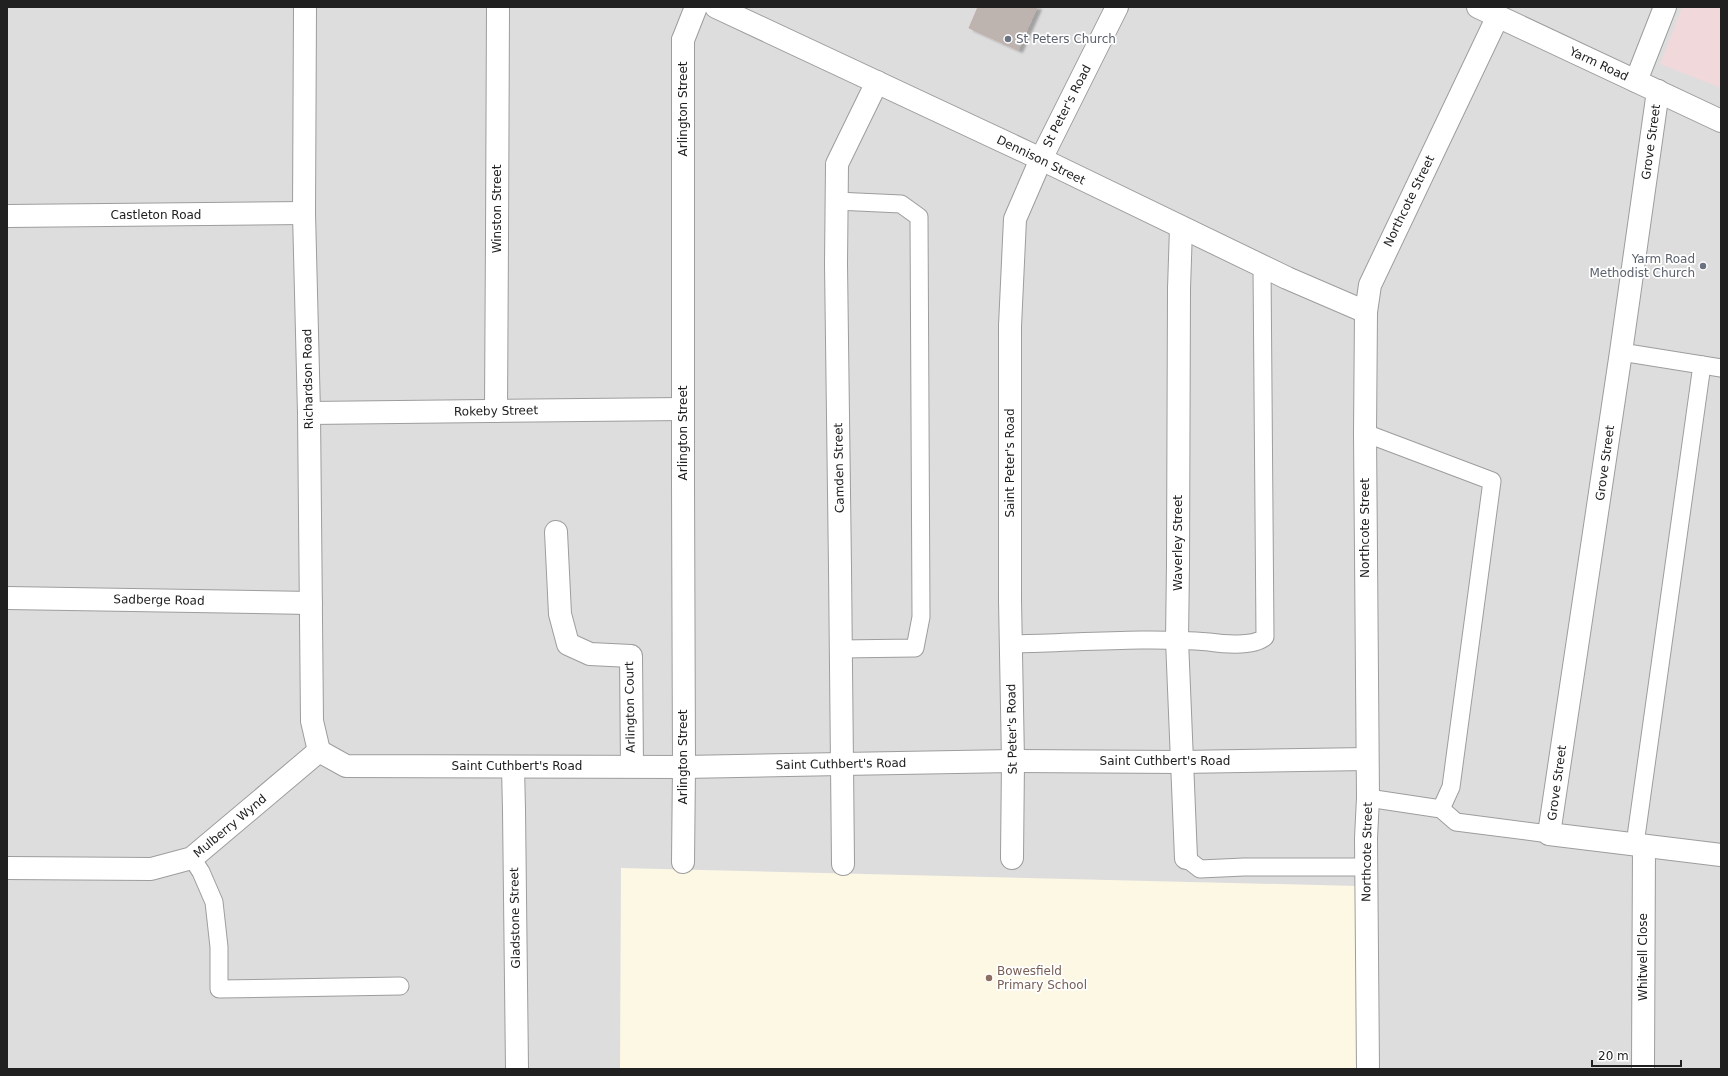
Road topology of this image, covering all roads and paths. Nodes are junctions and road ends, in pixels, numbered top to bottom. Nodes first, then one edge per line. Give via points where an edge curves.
1 (305, 7) edge
2 (498, 7) edge
3 (696, 7) edge
4 (716, 7) edge
5 (1117, 7) edge
6 (1478, 7) edge
7 (1665, 7) edge
8 (1499, 11) edge
9 (1636, 81) junction
10 (877, 82) junction
11 (1658, 91) junction
12 (1721, 121) edge
13 (1040, 159) junction
14 (836, 201) junction
15 (304, 213) junction
16 (7, 216) edge
17 (1181, 228) junction
18 (1262, 267) junction
19 (1366, 312) junction
20 (1010, 326) joint
21 (1621, 352) junction
22 (1702, 365) junction
23 (1721, 368) edge
24 (683, 409) junction
25 (496, 411) junction
26 (309, 413) junction
27 (1365, 433) junction
28 (556, 532) dead end
29 (7, 598) edge
30 (1010, 600) joint
31 (311, 603) junction
32 (1177, 640) junction
33 (1011, 644) junction
34 (840, 649) junction
35 (319, 751) junction
36 (1367, 759) junction
37 (1013, 761) junction
38 (1181, 762) junction
39 (842, 764) junction
40 (632, 766) junction
41 (513, 767) junction
42 (684, 767) junction
43 (1368, 798) junction
44 (1441, 809) junction
45 (1550, 834) junction
46 (1639, 845) junction
47 (1721, 855) edge
48 (192, 858) junction
49 (1012, 858) dead end
50 (1186, 858) joint
51 (684, 862) dead end
52 (842, 864) dead end
53 (1366, 867) junction
54 (7, 868) edge
55 (400, 986) dead end
56 (517, 1069) edge
57 (1368, 1069) edge
58 (1643, 1069) edge

1 - 15 street, Richardson Road
2 - 25 street, Winston Street
3 - 24 street, Arlington Street via 683,40
4 - 10 street, Dennison Street
5 - 13 street, St Peter's Road
6 - 8 street, Yarm Road
7 - 9 street
8 - 9 street, Yarm Road
8 - 19 street, Northcote Street via 1370,284
9 - 11 street, Yarm Road
10 - 13 street, Dennison Street
10 - 14 street, Camden Street via 837,164
11 - 12 street, Yarm Road
11 - 21 street, Grove Street
13 - 17 street, Dennison Street
13 - 20 street, St Peter's Road via 1015,219
14 - 34 street, Camden Street
14 - 34 lane via 901,204 919,217 921,617 915,648
15 - 16 street, Castleton Road
15 - 26 street, Richardson Road
17 - 18 street, Dennison Street
17 - 32 street, Waverley Street
18 - 19 street, Dennison Street
18 - 32 lane via 1265,637 1261,641 1222,644
19 - 27 street, Northcote Street
20 - 30 street, Saint Peter's Road
21 - 22 lane
21 - 45 street, Grove Street
22 - 23 lane
22 - 46 lane
24 - 25 street, Rokeby Street
24 - 42 street, Arlington Street
25 - 26 street, Rokeby Street
26 - 31 street, Richardson Road
27 - 36 street, Northcote Street
27 - 44 lane via 1492,481 1451,787
28 - 40 street, Arlington Court via 560,614 568,644 590,654 631,656
29 - 31 street, Sadberge Road
30 - 33 street, St Peter's Road
31 - 35 street, Richardson Road via 312,721
32 - 33 lane
32 - 38 street, Waverley Street
33 - 37 street, St Peter's Road
34 - 39 street, Camden Street
35 - 41 street, Saint Cuthbert's Road via 346,766
35 - 48 street, Mulberry Wynd
36 - 38 street, Saint Cuthbert's Road
36 - 43 street, Northcote Street
37 - 38 street, Saint Cuthbert's Road
37 - 39 street, Saint Cuthbert's Road
37 - 49 street, St Peter's Road
38 - 50 street, Waverley Street
39 - 42 street, Saint Cuthbert's Road
39 - 52 street, Camden Street
40 - 41 street, Saint Cuthbert's Road
40 - 42 street, Saint Cuthbert's Road
41 - 56 street, Gladstone Street
42 - 51 street, Arlington Street
43 - 44 lane
43 - 53 street, Northcote Street
44 - 45 lane via 1456,822
45 - 46 street
46 - 47 street
46 - 58 street, Whitwell Close
48 - 54 street, Mulberry Wynd via 151,869
48 - 55 lane via 214,902 219,947 219,989
50 - 53 lane via 1200,869 1244,866
53 - 57 street, Northcote Street

